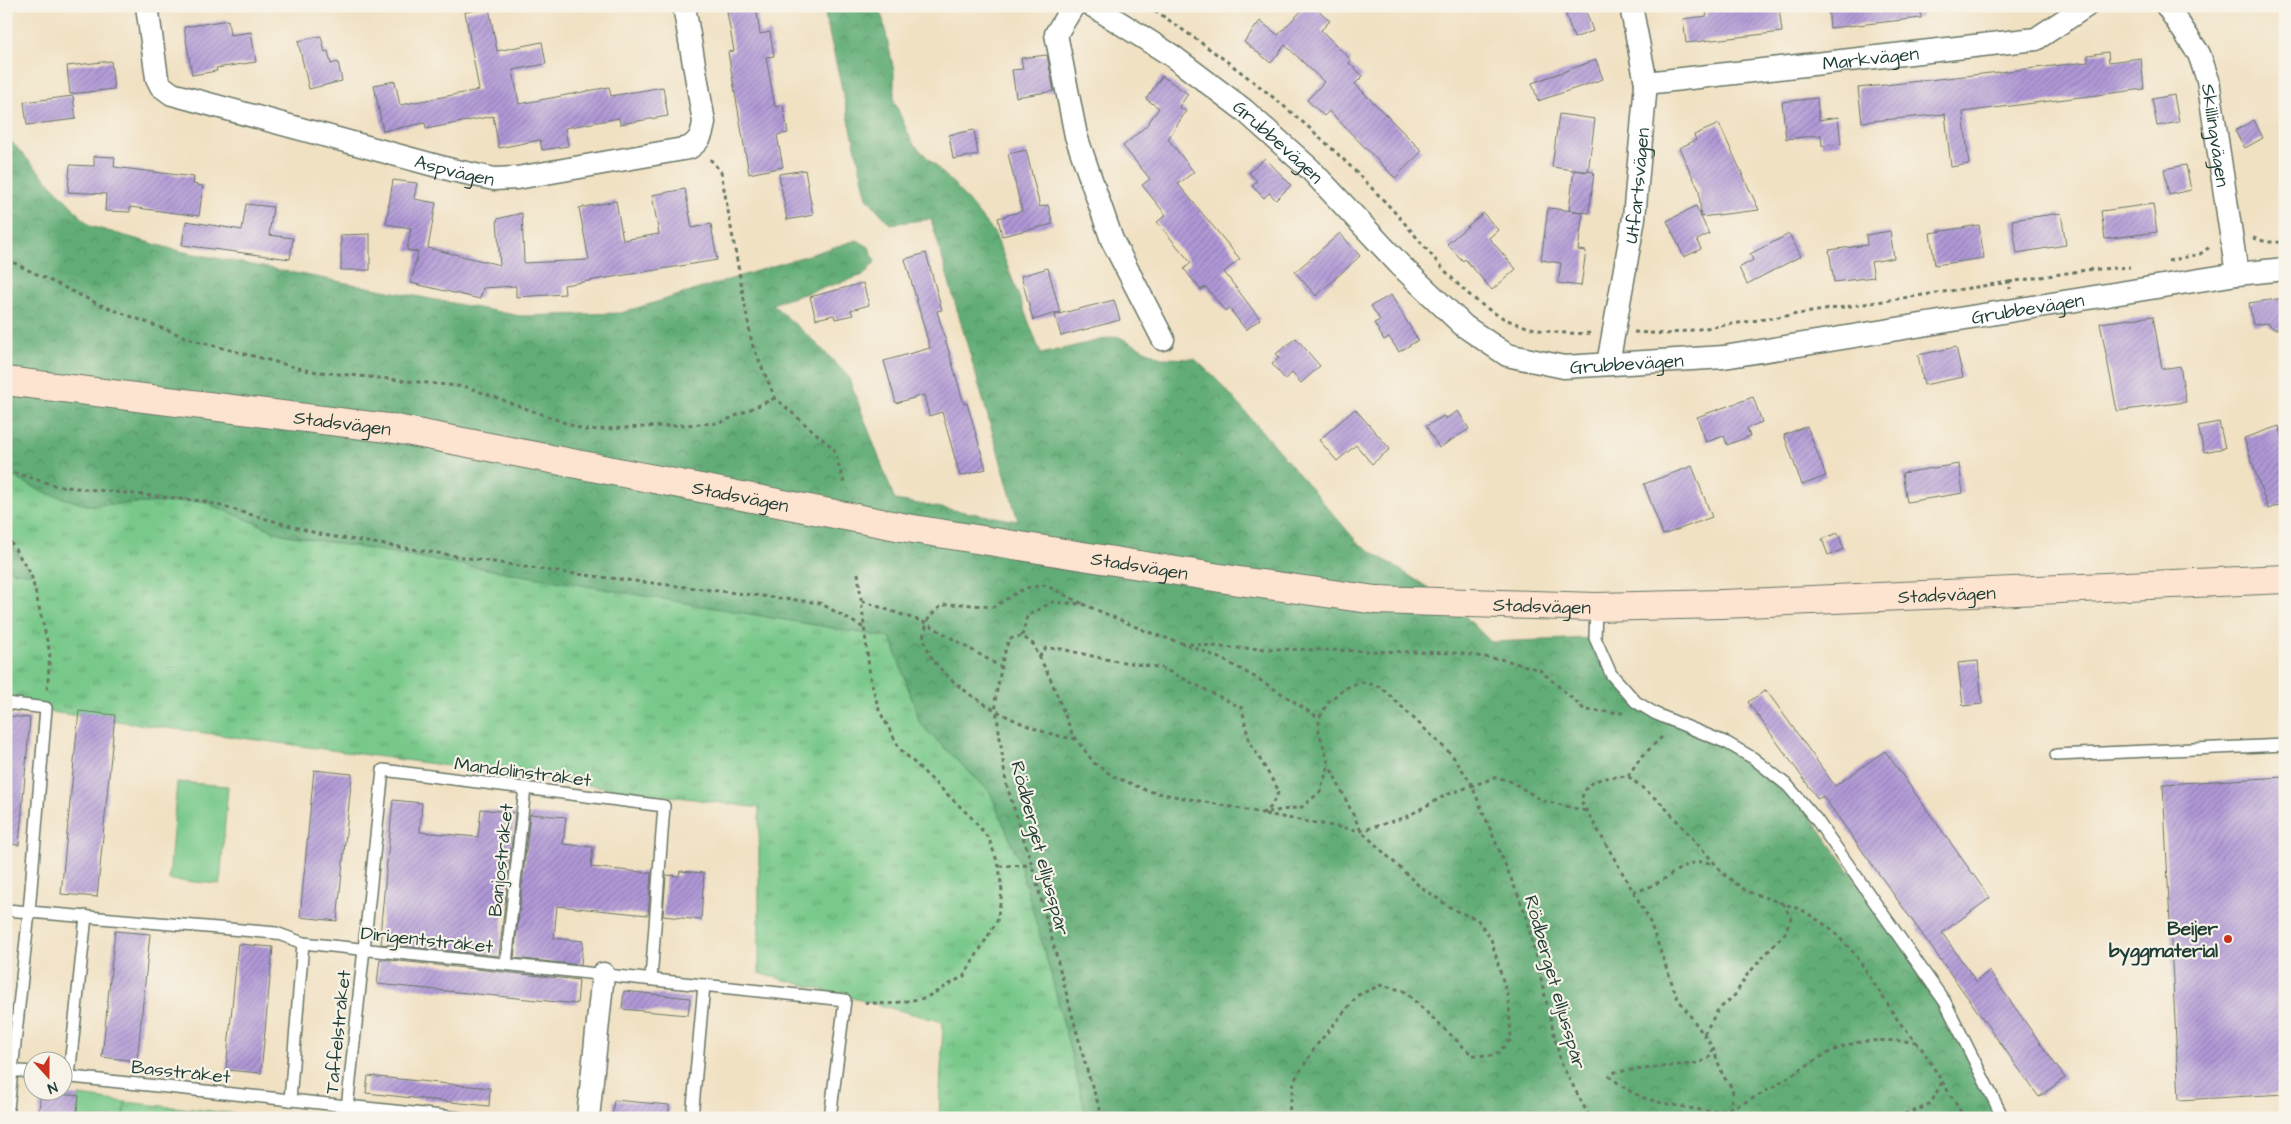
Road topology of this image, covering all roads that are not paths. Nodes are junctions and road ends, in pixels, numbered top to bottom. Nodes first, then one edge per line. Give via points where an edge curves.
1 (147, 6) edge
2 (684, 6) edge
3 (1074, 6) edge
4 (1094, 6) edge
5 (1631, 6) edge
6 (2086, 6) edge
7 (2168, 6) edge
8 (1646, 83) junction
9 (2285, 269) edge
10 (2237, 274) junction
11 (1163, 339) dead end
12 (1608, 364) junction
13 (6, 381) edge
14 (2285, 579) edge
15 (1596, 607) junction
16 (6, 703) edge
17 (2285, 745) edge
18 (2056, 756) dead end
19 (525, 788) junction
20 (6, 910) edge
21 (29, 912) junction
22 (86, 916) junction
23 (303, 943) junction
24 (363, 950) junction
25 (506, 964) junction
26 (604, 974) junction
27 (651, 979) junction
28 (704, 985) junction
29 (69, 1052) edge
30 (9, 1070) edge
31 (22, 1071) edge
32 (72, 1077) edge
33 (290, 1100) junction
34 (347, 1106) junction
35 (7, 1118) edge
36 (346, 1118) edge
37 (461, 1118) edge
38 (588, 1118) edge
39 (692, 1118) edge
40 (830, 1118) edge
41 (2003, 1118) edge

1 - 2 street, Aspvägen via 157,78 172,94 494,179 517,178 689,148 698,142 704,122
3 - 11 street via 1056,34 1076,136 1112,240
4 - 12 street, Grubbevägen via 1171,55 1244,110 1310,169 1415,280 1464,326 1484,340 1507,355 1564,368
5 - 8 street, Utfartsvägen
6 - 8 street, Markvägen via 2036,39
7 - 10 street, Skillingvägen via 2199,54 2208,80
8 - 12 street, Utfartsvägen via 1634,218
9 - 10 street, Grubbevägen
10 - 12 street, Grubbevägen via 1724,357
13 - 15 main road, Stadsvägen via 396,429 907,528 1239,582 1376,600
14 - 15 main road, Stadsvägen
15 - 41 lane via 1595,638 1611,674 1636,702 1656,714 1727,743 1770,769 1794,792 1945,1002
16 - 21 lane via 46,708
17 - 18 lane
19 - 24 lane, Mandolinstråket via 383,770
19 - 25 lane, Banjostråket
19 - 27 lane, Mandolinstråket via 664,806
20 - 21 lane, Dirigentstråket
21 - 22 lane, Dirigentstråket
21 - 30 lane
22 - 23 lane, Dirigentstråket via 276,932
22 - 29 lane, Basstråket
23 - 24 lane, Dirigentstråket
23 - 33 lane
24 - 25 lane, Dirigentstråket
24 - 34 lane, Taffelstråket
25 - 26 lane, Dirigentstråket
26 - 27 lane, Dirigentstråket
26 - 38 street
27 - 28 lane, Dirigentstråket
28 - 39 lane
28 - 40 lane, Dirigentstråket via 845,1000
30 - 31 lane
30 - 35 lane
32 - 33 lane, Basstråket
33 - 34 lane, Basstråket
34 - 36 lane, Taffelstråket
34 - 37 lane, Basstråket

